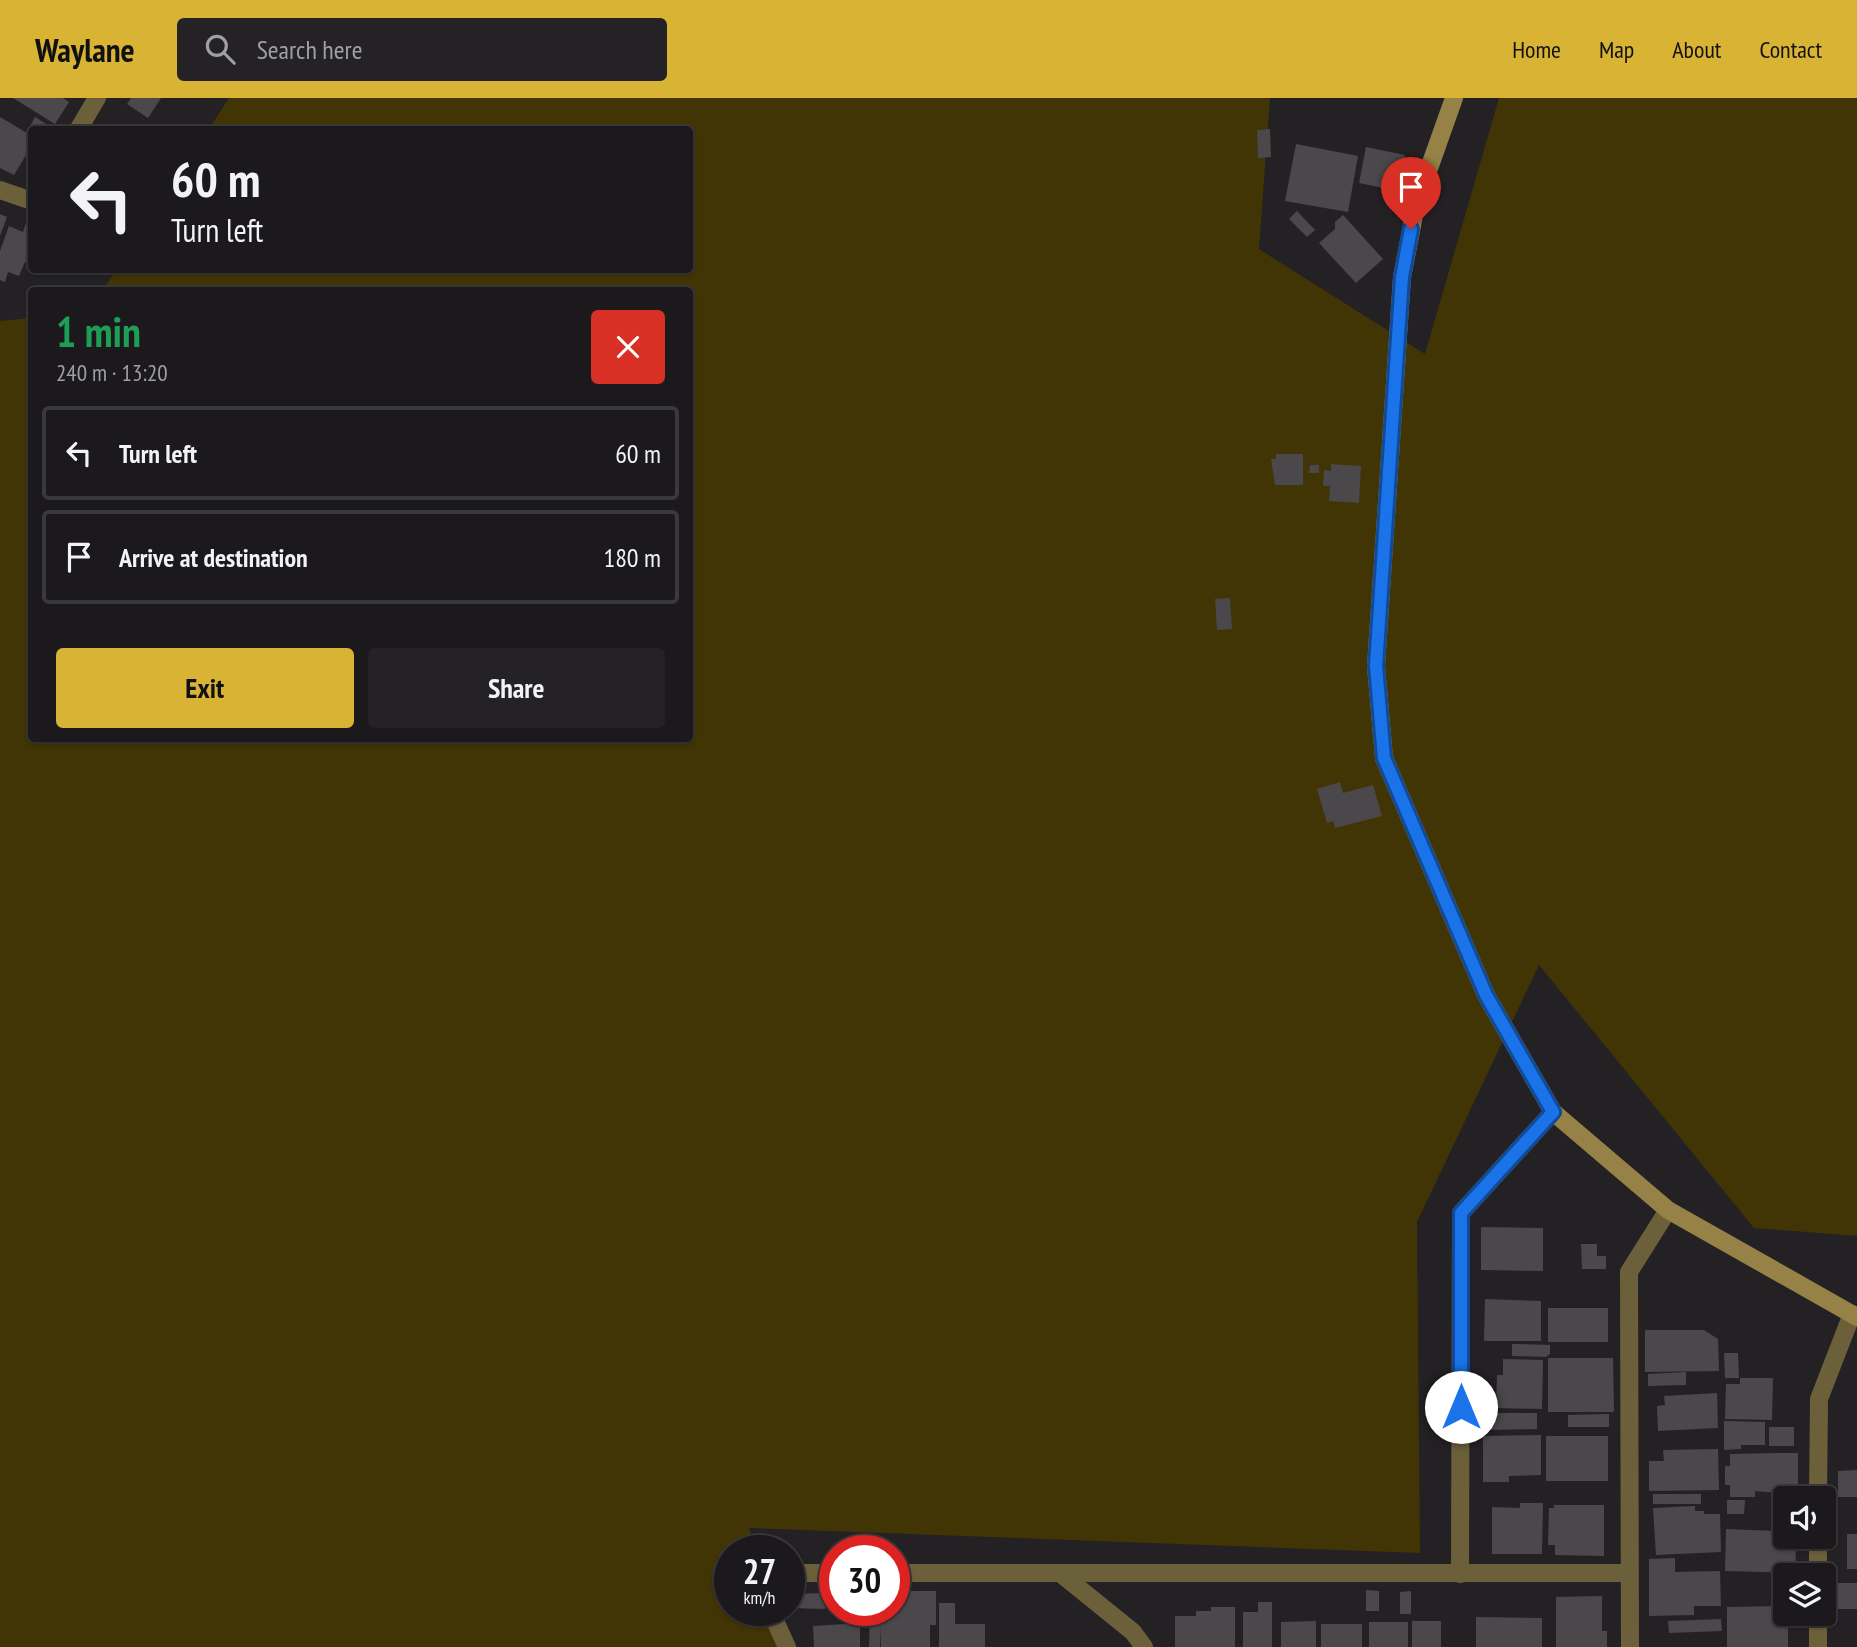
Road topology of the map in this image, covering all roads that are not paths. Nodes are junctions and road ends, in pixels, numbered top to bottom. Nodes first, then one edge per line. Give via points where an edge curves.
1 (97, 98) edge
2 (1454, 98) edge
3 (80, 126) edge
4 (0, 190) edge
5 (28, 200) edge
6 (1553, 1112) junction
7 (1668, 1210) junction
8 (1854, 1315) edge
9 (1818, 1486) edge
10 (910, 1573) edge
11 (1060, 1573) junction
12 (1630, 1573) junction
13 (1460, 1574) junction
14 (777, 1626) edge
15 (1818, 1626) edge
16 (787, 1647) edge
17 (1144, 1647) edge
18 (1630, 1647) edge
19 (1818, 1647) edge

1 - 3 street
2 - 6 street via 1416,205 1402,277 1376,666 1384,758 1486,995
4 - 5 street
6 - 7 street
6 - 13 street via 1461,1213
7 - 8 street
7 - 12 street via 1629,1272
8 - 9 street via 1819,1399
10 - 11 street
11 - 13 street
11 - 17 street via 1133,1632
12 - 13 street
12 - 18 street
14 - 16 street
15 - 19 street

